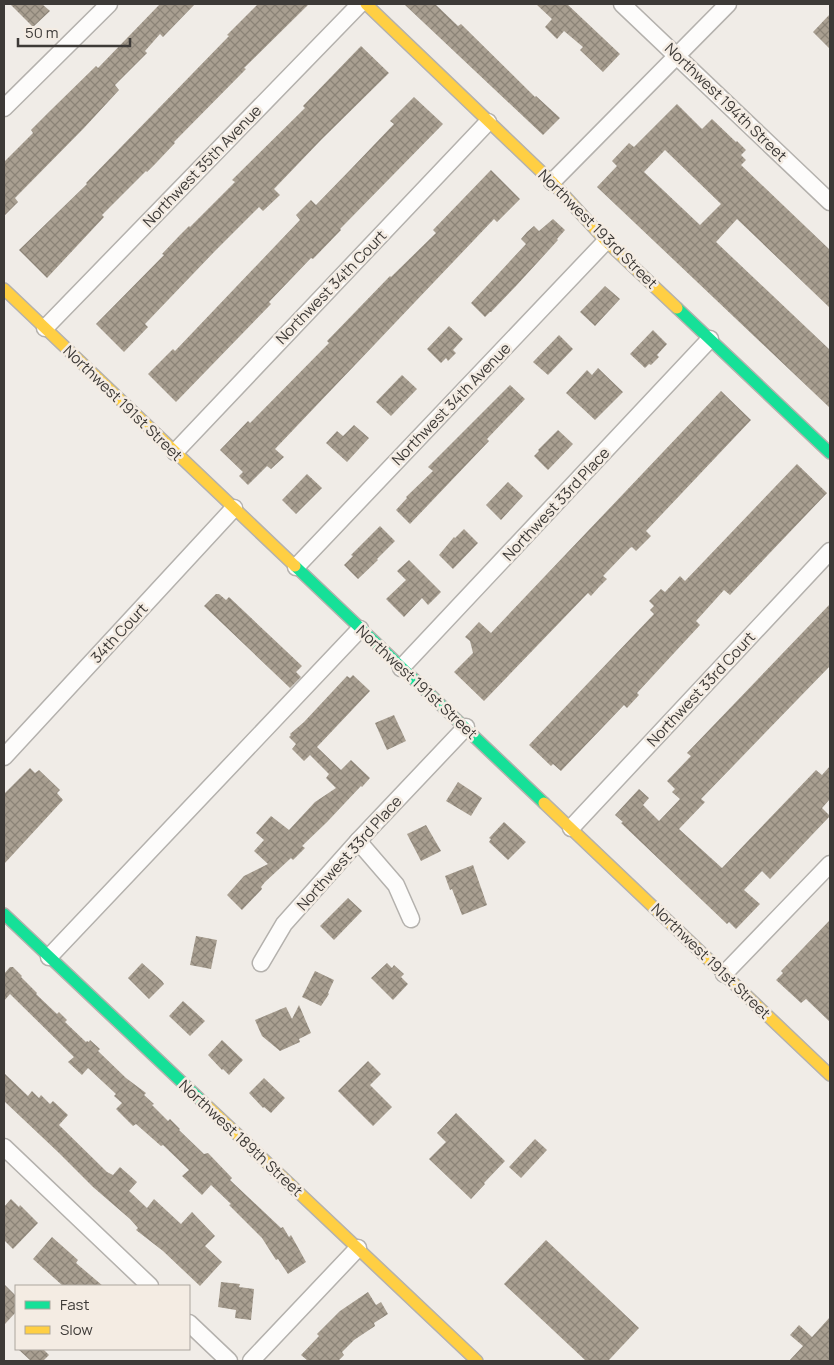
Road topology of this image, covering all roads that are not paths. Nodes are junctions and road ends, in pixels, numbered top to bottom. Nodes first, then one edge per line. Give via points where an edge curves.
1 (109, 4) edge
2 (360, 4) edge
3 (366, 4) edge
4 (622, 4) edge
5 (728, 4) edge
6 (677, 55) junction
7 (4, 108) edge
8 (488, 122) junction
9 (552, 182) junction
10 (830, 202) edge
11 (606, 241) junction
12 (4, 289) edge
13 (45, 328) junction
14 (710, 339) junction
15 (175, 452) junction
16 (830, 453) edge
17 (234, 508) junction
18 (830, 551) edge
19 (296, 568) junction
20 (360, 629) junction
21 (401, 668) junction
22 (466, 727) junction
23 (4, 756) edge
24 (571, 828) junction
25 (358, 841) junction
26 (830, 864) edge
27 (4, 914) edge
28 (411, 919) dead end
29 (49, 957) junction
30 (261, 963) dead end
31 (724, 974) junction
32 (830, 1076) edge
33 (4, 1147) edge
34 (358, 1248) junction
35 (149, 1285) edge
36 (190, 1324) edge
37 (228, 1361) edge
38 (251, 1361) edge
39 (477, 1361) edge

1 - 7 street
2 - 13 street, Northwest 35th Avenue
3 - 8 street, Northwest 193rd Street
4 - 6 street, Northwest 194th Street
5 - 6 street
6 - 9 street
6 - 10 street, Northwest 194th Street
8 - 9 street, Northwest 193rd Street
8 - 15 street, Northwest 34th Court
9 - 11 street, Northwest 193rd Street
11 - 14 street, Northwest 193rd Street
11 - 19 street, Northwest 34th Avenue
12 - 13 street, Northwest 191st Street
13 - 15 street, Northwest 191st Street
14 - 16 street, Northwest 193rd Street
14 - 21 street, Northwest 33rd Place
15 - 17 street, Northwest 191st Street
17 - 19 street, Northwest 191st Street
17 - 23 street, 34th Court
18 - 24 street, Northwest 33rd Court
19 - 20 street, Northwest 191st Street
20 - 21 street, Northwest 191st Street
20 - 29 street
21 - 22 street, Northwest 191st Street
22 - 24 street, Northwest 191st Street
22 - 25 street, Northwest 33rd Place
24 - 31 street, Northwest 191st Street
25 - 28 street via 396,885
25 - 30 street, Northwest 33rd Place via 284,924
26 - 31 street
27 - 29 street, Northwest 189th Street
29 - 34 street, Northwest 189th Street
31 - 32 street, Northwest 191st Street
33 - 35 street
34 - 38 street
34 - 39 street, Northwest 189th Street
36 - 37 street

